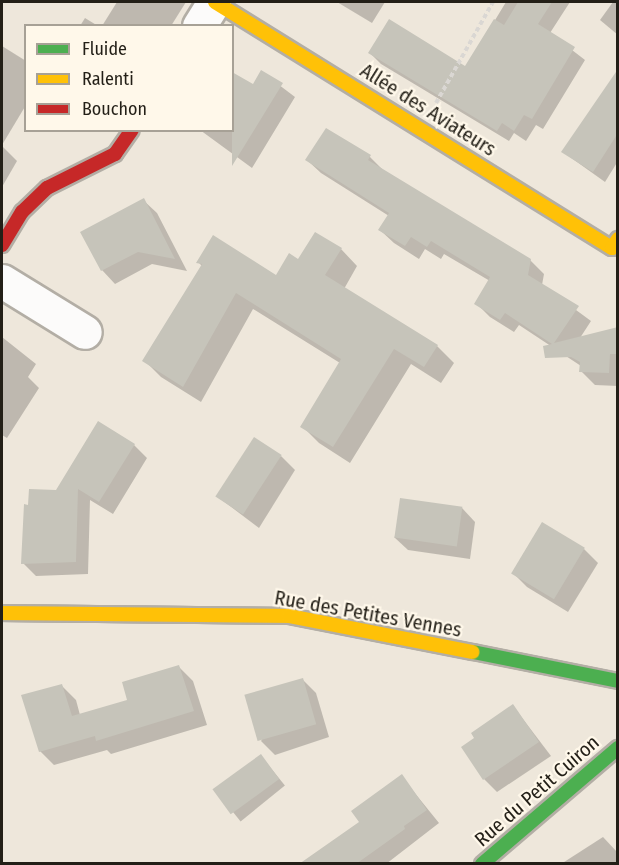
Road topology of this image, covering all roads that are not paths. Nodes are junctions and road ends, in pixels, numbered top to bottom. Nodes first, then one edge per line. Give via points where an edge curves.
1 (227, 9) edge
2 (202, 24) edge
3 (131, 132) edge
4 (618, 239) edge
5 (2, 245) edge
6 (2, 281) edge
7 (85, 332) dead end
8 (2, 613) edge
9 (618, 681) edge
10 (618, 748) edge
11 (482, 864) edge

1 - 2 street
1 - 4 street, Allée des Aviateurs via 612,248
3 - 5 street via 115,154 47,188 22,212
6 - 7 street
8 - 9 street, Rue des Petites Vennes via 289,616
10 - 11 street, Rue du Petit Cuiron

